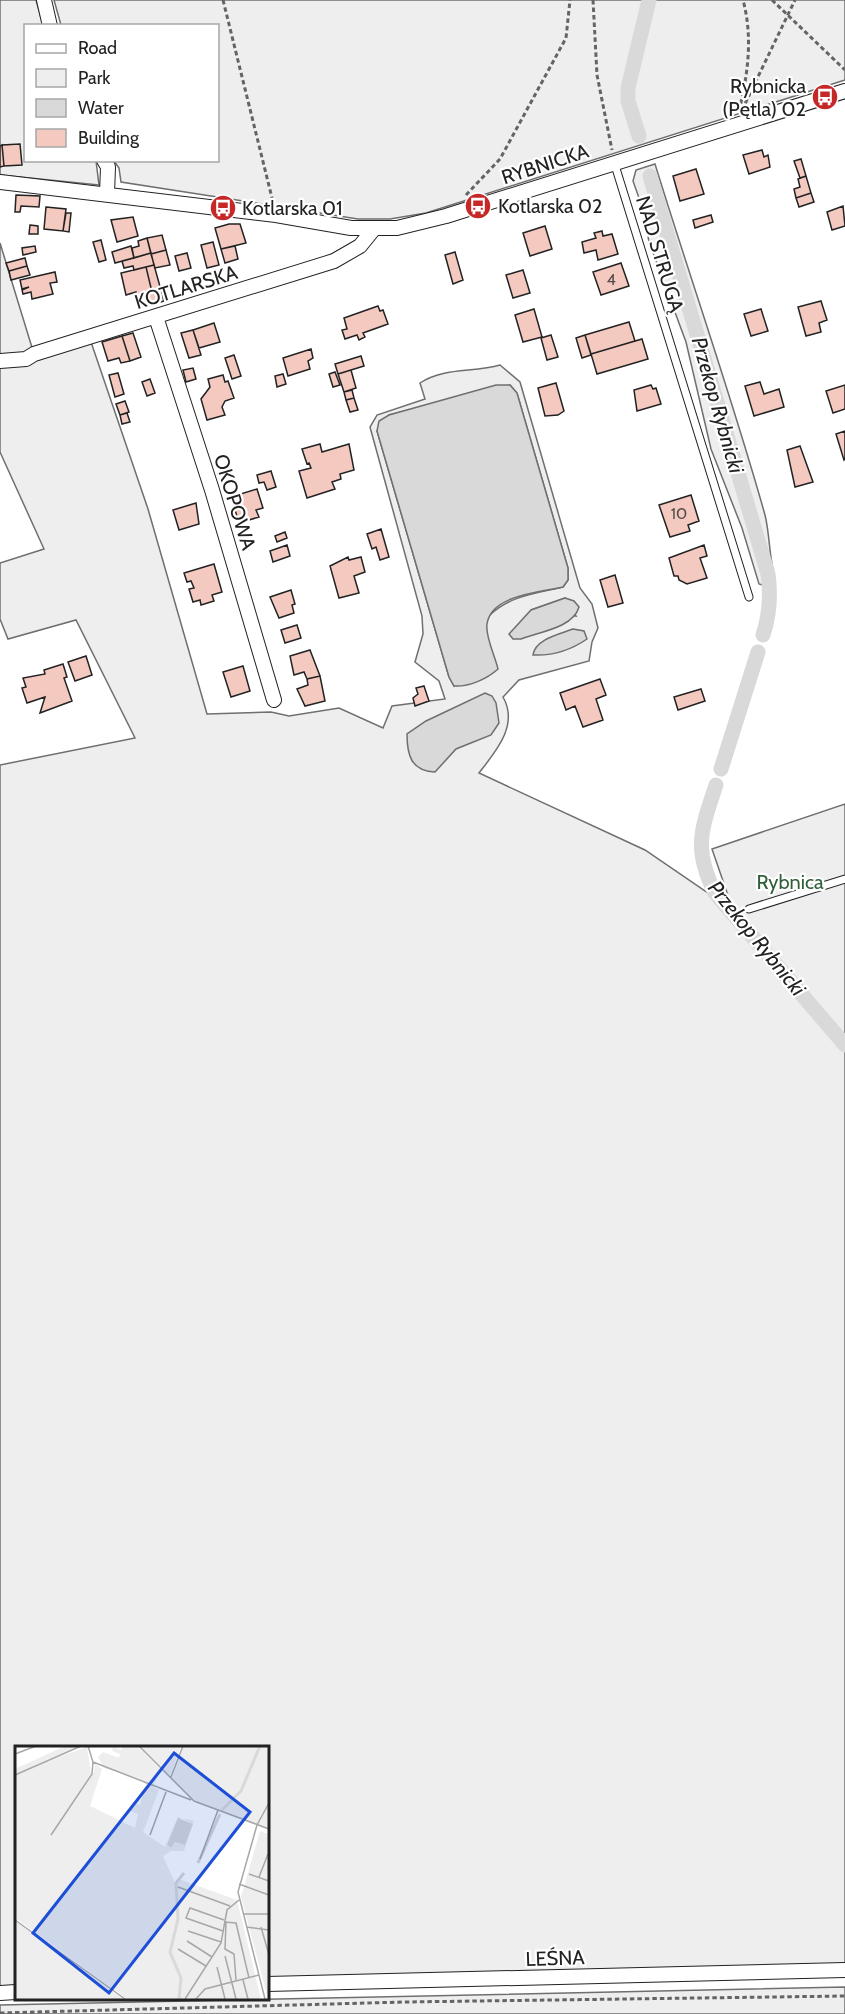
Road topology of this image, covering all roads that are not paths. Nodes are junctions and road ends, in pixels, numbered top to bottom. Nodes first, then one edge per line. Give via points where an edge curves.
1 (44, 0) edge
2 (50, 24) edge
3 (845, 91) edge
4 (105, 162) edge
5 (614, 162) junction
6 (0, 182) edge
7 (106, 194) junction
8 (373, 230) junction
9 (156, 317) junction
10 (0, 361) edge
11 (748, 597) dead end
12 (274, 700) dead end
13 (845, 879) edge
14 (749, 909) dead end
15 (845, 1970) edge
16 (268, 1984) edge
17 (15, 1992) edge
18 (0, 1993) edge

1 - 2 street
3 - 5 street, RYBNICKA
4 - 7 street
5 - 8 street, RYBNICKA via 446,216
5 - 11 lane, NAD STRUGĄ
6 - 7 street, RYBNICKA
7 - 8 street, RYBNICKA
8 - 9 street, KOTLARSKA via 360,246 334,261
9 - 10 street, KOTLARSKA via 26,359
9 - 12 street, OKOPOWA
13 - 14 lane
15 - 16 street, LEŚNA
17 - 18 street

